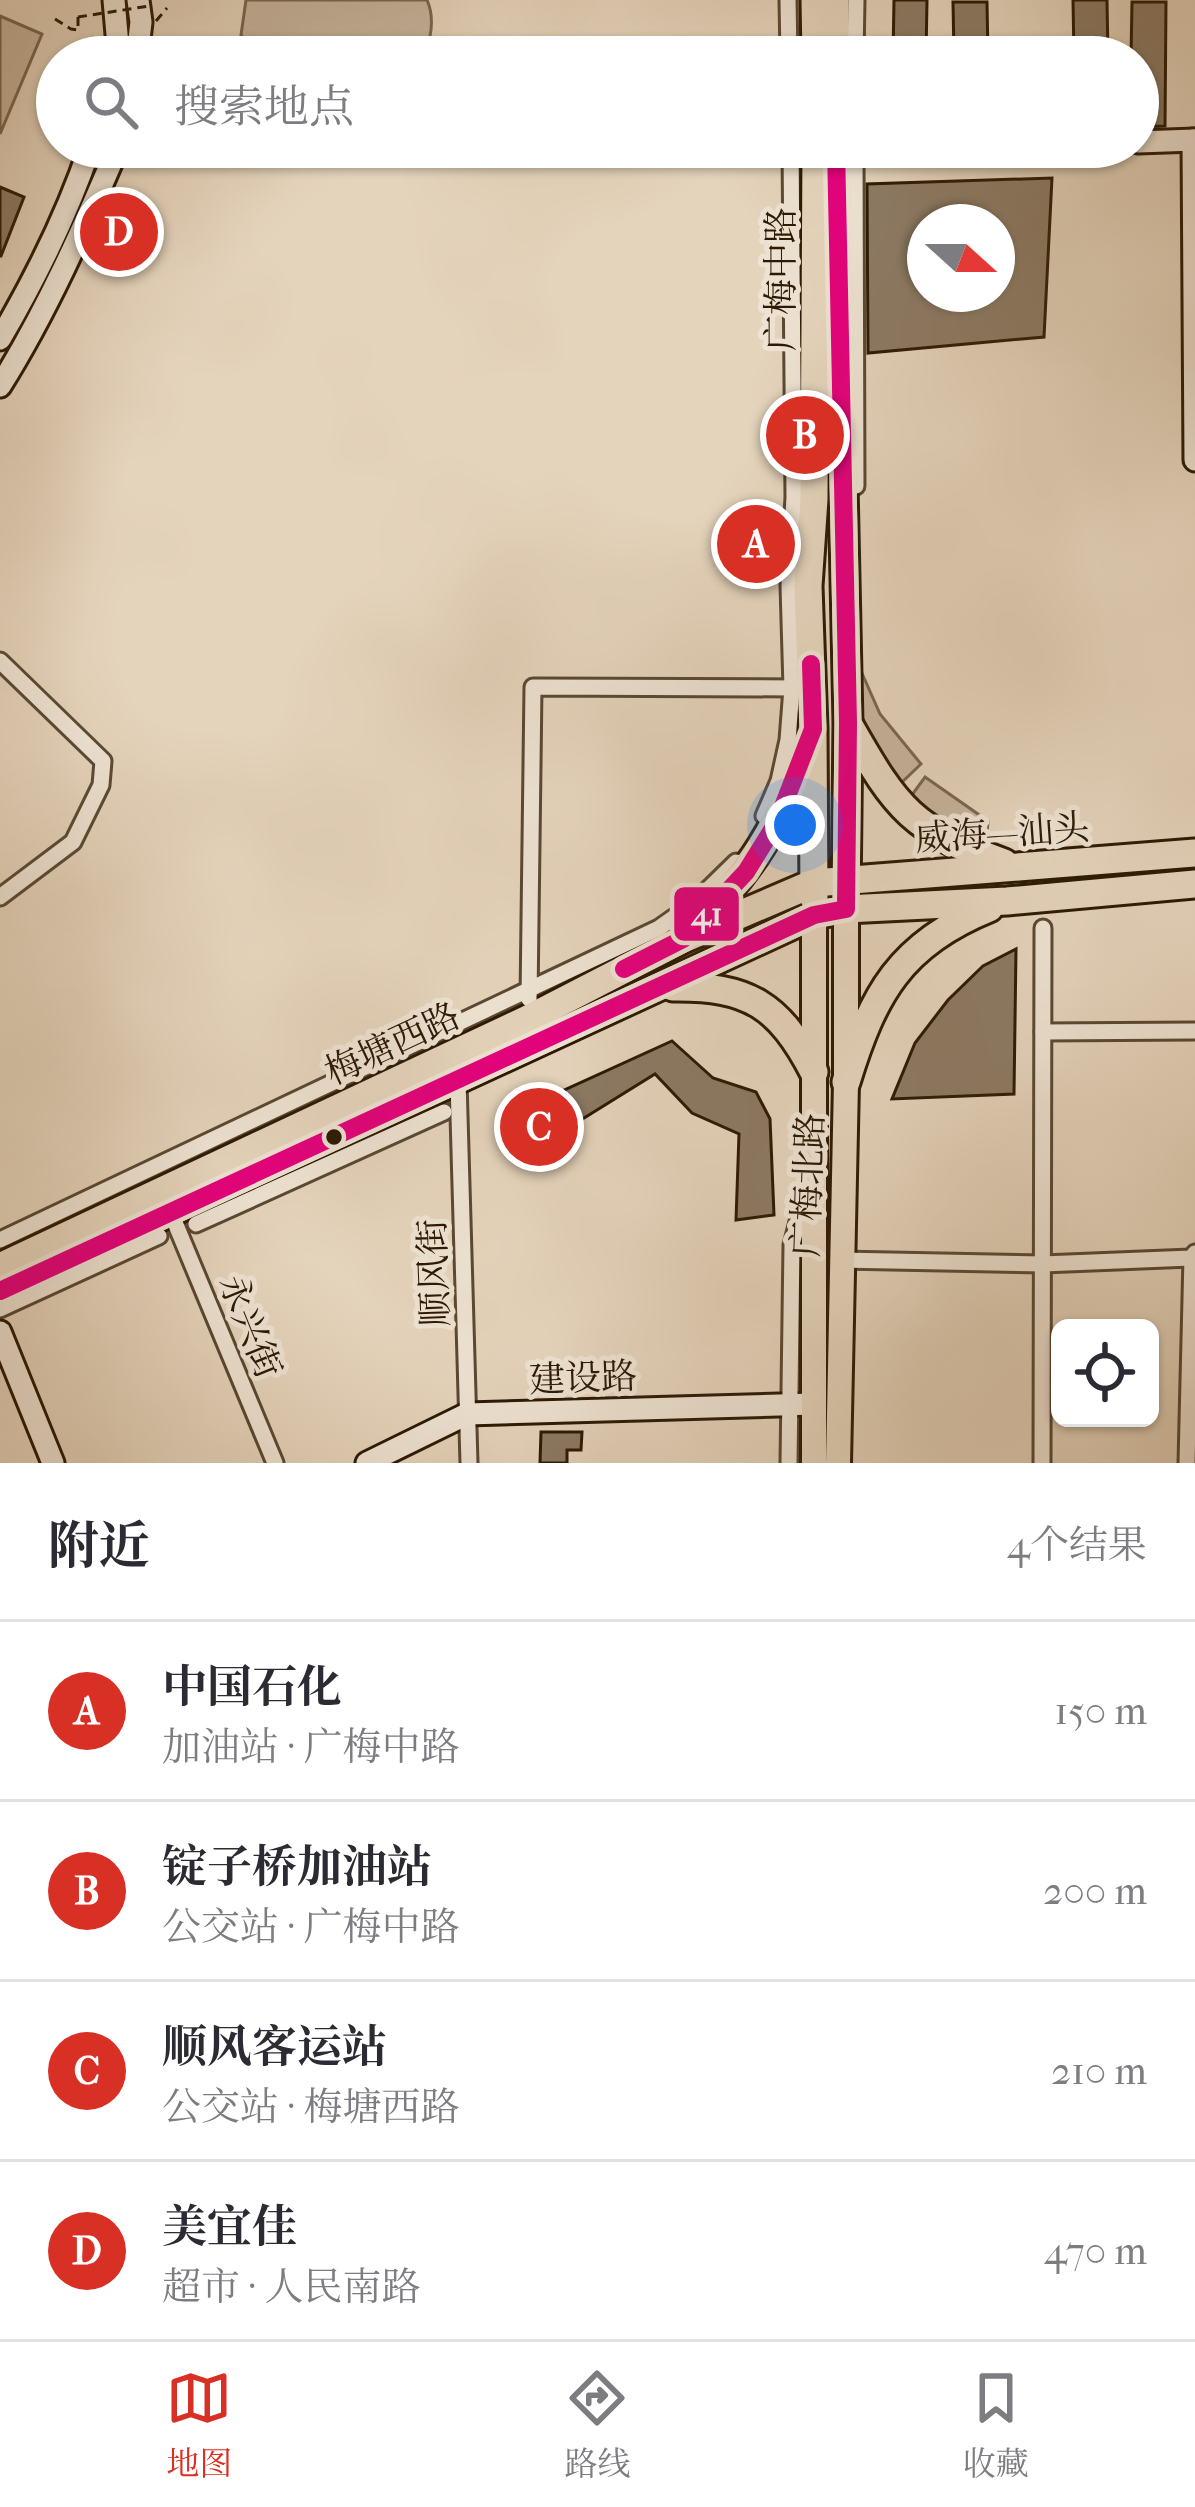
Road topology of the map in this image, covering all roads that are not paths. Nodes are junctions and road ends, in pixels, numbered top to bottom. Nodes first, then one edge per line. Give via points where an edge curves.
1 (114, 0) edge
2 (788, 0) edge
3 (815, 0) edge
4 (835, 0) edge
5 (856, 0) edge
6 (143, 3) edge
7 (117, 36) edge
8 (139, 36) edge
9 (789, 36) edge
10 (816, 36) edge
11 (835, 36) edge
12 (856, 36) edge
13 (1194, 140) edge
14 (1159, 141) edge
15 (82, 168) edge
16 (109, 168) edge
17 (824, 168) edge
18 (825, 168) edge
19 (2, 332) edge
20 (27, 343) junction
21 (0, 386) edge
22 (1195, 460) edge
23 (0, 661) edge
24 (802, 688) junction
25 (848, 723) junction
26 (813, 729) junction
27 (814, 784) junction
28 (848, 785) junction
29 (1195, 853) edge
30 (1015, 867) junction
31 (814, 883) junction
32 (1195, 884) edge
33 (846, 895) junction
34 (0, 897) edge
35 (1007, 901) junction
36 (814, 916) junction
37 (1043, 928) dead end
38 (683, 939) junction
39 (663, 987) junction
40 (530, 990) junction
41 (528, 1019) junction
42 (1195, 1031) edge
43 (1043, 1032) junction
44 (814, 1072) junction
45 (458, 1081) junction
46 (846, 1082) junction
47 (444, 1112) dead end
48 (176, 1224) junction
49 (0, 1240) edge
50 (1193, 1255) edge
51 (840, 1260) junction
52 (1042, 1264) junction
53 (0, 1267) edge
54 (0, 1292) edge
55 (0, 1309) edge
56 (0, 1332) edge
57 (0, 1358) edge
58 (802, 1405) junction
59 (467, 1414) junction
60 (41, 1463) edge
61 (52, 1463) edge
62 (274, 1463) edge
63 (367, 1463) edge
64 (469, 1463) edge
65 (789, 1463) edge
66 (814, 1463) edge
67 (838, 1463) edge
68 (1042, 1463) edge
69 (1187, 1463) edge

1 - 7 street
2 - 9 street
3 - 10 highway
4 - 11 highway
5 - 12 street
6 - 8 street
13 - 14 street
13 - 22 street
15 - 19 street
16 - 20 street
17 - 24 highway, 广梅中路
18 - 25 highway, 广梅中路
19 - 20 street
20 - 21 street
23 - 34 street via 103,761 101,785 73,842
24 - 26 highway, 广梅中路
24 - 40 street via 779,781 732,868 659,928
24 - 40 street via 533,687
25 - 28 highway, 广梅中路
25 - 30 highway via 905,812 962,848
26 - 27 highway, 广梅中路
26 - 38 highway via 777,823 746,872
27 - 28 highway
27 - 31 highway, 广梅中路
28 - 33 highway, 广梅中路
29 - 30 highway, 威海—汕头
30 - 33 highway, 威海—汕头
31 - 33 highway, 威海—汕头
31 - 36 highway, 广梅中路
31 - 38 highway, 梅塘西路
32 - 35 highway, 威海—汕头
33 - 35 highway, 威海—汕头
33 - 36 highway, 威海—汕头
33 - 46 main road, 广梅北路
35 - 46 highway via 965,918 903,963 878,997
36 - 39 highway, 梅塘西路
36 - 44 main road, 广梅北路
37 - 43 street
38 - 41 highway, 梅塘西路
39 - 44 highway via 724,989 761,1003
39 - 45 highway, 梅塘西路
40 - 41 street
40 - 49 street
41 - 53 highway, 梅塘西路
42 - 43 street
43 - 52 street
44 - 58 main road, 广梅北路
45 - 48 highway, 梅塘西路
45 - 59 street, 顺风街
46 - 51 main road, 广梅北路
47 - 48 street
48 - 54 highway, 梅塘西路
48 - 55 street
48 - 62 street, 永兴街
50 - 52 street
50 - 69 street
51 - 52 street
51 - 67 main road, 广梅北路
52 - 68 street
56 - 61 street
57 - 60 street
58 - 59 street, 建设路
58 - 65 street
58 - 66 main road, 广梅北路
59 - 63 street, 建设路
59 - 64 street, 顺风街

